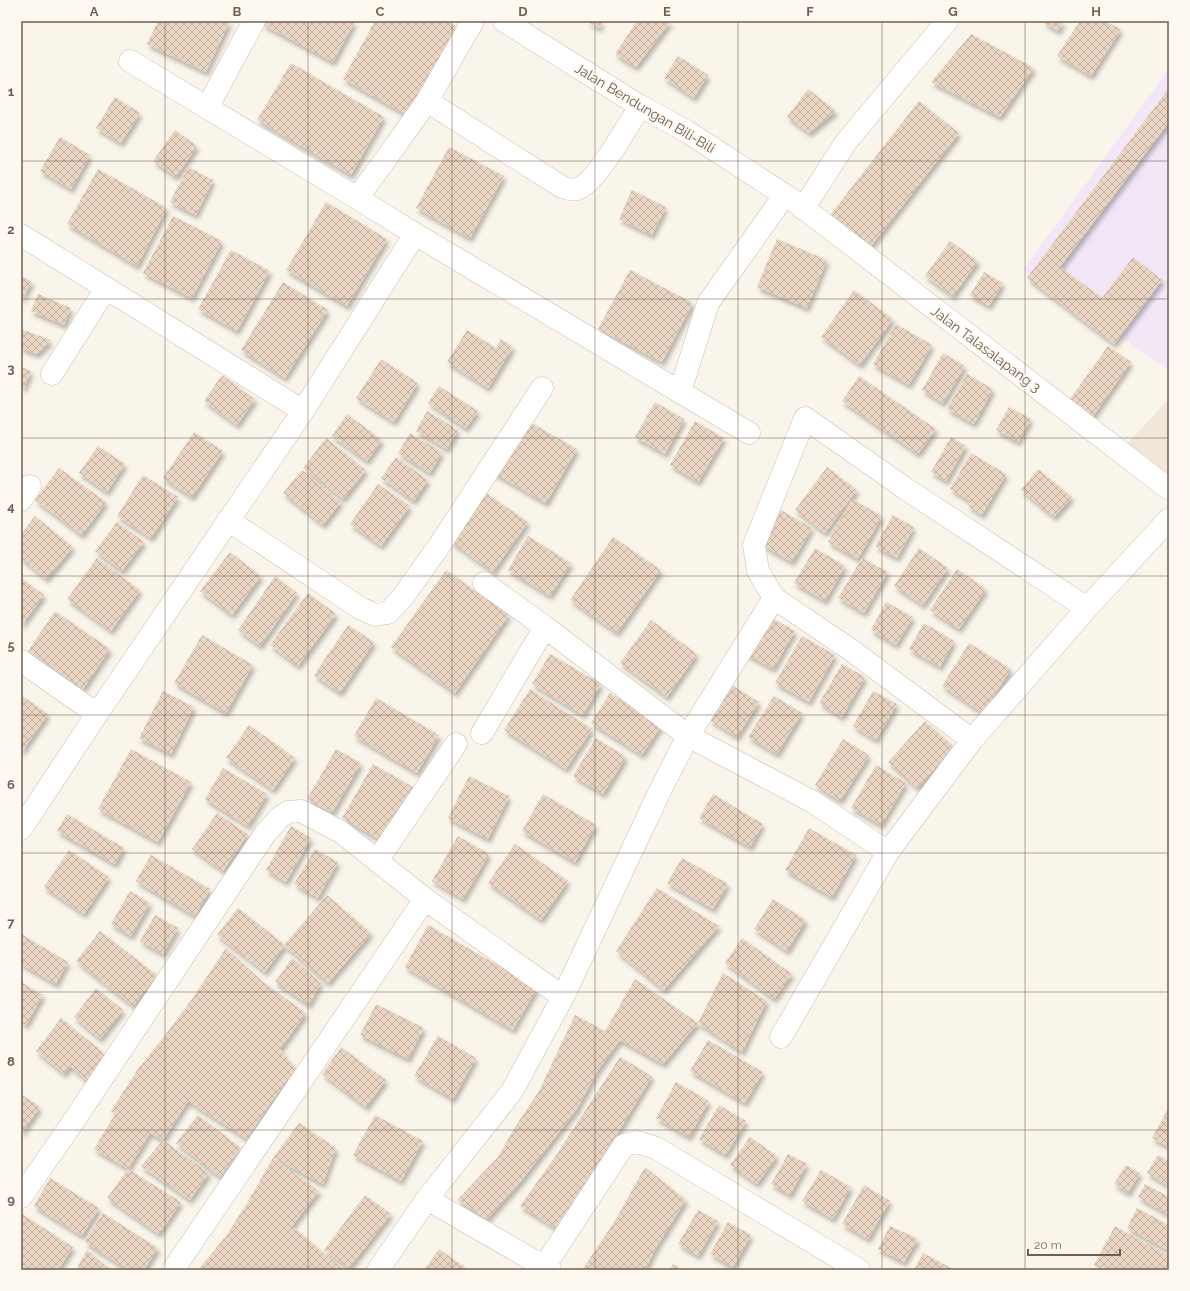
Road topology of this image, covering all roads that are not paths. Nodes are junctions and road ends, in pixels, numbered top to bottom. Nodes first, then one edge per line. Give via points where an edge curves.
1 (254, 21) edge
2 (473, 21) edge
3 (504, 21) edge
4 (947, 21) edge
5 (130, 61) dead end
6 (427, 100) junction
7 (640, 106) junction
8 (207, 108) junction
9 (784, 196) junction
10 (358, 198) junction
11 (804, 208) junction
12 (415, 234) junction
13 (21, 236) edge
14 (106, 288) junction
15 (52, 374) dead end
16 (542, 388) dead end
17 (680, 392) junction
18 (303, 411) junction
19 (750, 433) dead end
20 (1169, 489) edge
21 (1169, 519) edge
22 (228, 520) junction
23 (484, 583) dead end
24 (774, 598) junction
25 (1087, 608) junction
26 (545, 627) junction
27 (21, 661) edge
28 (97, 714) junction
29 (482, 733) dead end
30 (688, 736) junction
31 (972, 740) junction
32 (456, 744) dead end
33 (21, 829) edge
34 (888, 852) junction
35 (377, 861) junction
36 (425, 899) junction
37 (563, 997) junction
38 (781, 1037) dead end
39 (21, 1197) edge
40 (427, 1199) junction
41 (545, 1269) edge
42 (173, 1270) edge
43 (378, 1270) edge
44 (859, 1270) edge

1 - 8 street
2 - 6 street
3 - 7 street, Jalan Bendungan Bili-Bili
4 - 11 street via 846,142
5 - 8 street
6 - 7 street via 569,190 585,185 602,166
6 - 10 street
7 - 9 street, Jalan Bendungan Bili-Bili via 686,131
8 - 10 street
9 - 11 street, Jalan Bendungan Bili-Bili
9 - 17 street via 708,303
10 - 12 street
11 - 20 street, Jalan Talasalapang 3
12 - 17 street
12 - 18 street
13 - 14 street
14 - 15 street
14 - 18 street
16 - 22 street via 438,546 402,598 388,613 375,615 360,608
17 - 19 street
18 - 22 street
21 - 25 street
22 - 28 street
23 - 26 street
24 - 25 street via 758,571 754,545 805,418 906,489
24 - 30 street
24 - 31 street via 851,650
25 - 31 street
26 - 29 street
26 - 30 street
27 - 28 street
28 - 33 street
30 - 34 street via 813,802
30 - 37 street
31 - 34 street
32 - 35 street
34 - 38 street
35 - 36 street
35 - 39 street via 341,832 301,811 288,812 280,817 265,834
36 - 37 street
36 - 42 street
37 - 40 street via 512,1091
40 - 41 street
40 - 43 street
41 - 44 street via 624,1145 637,1142 656,1148

